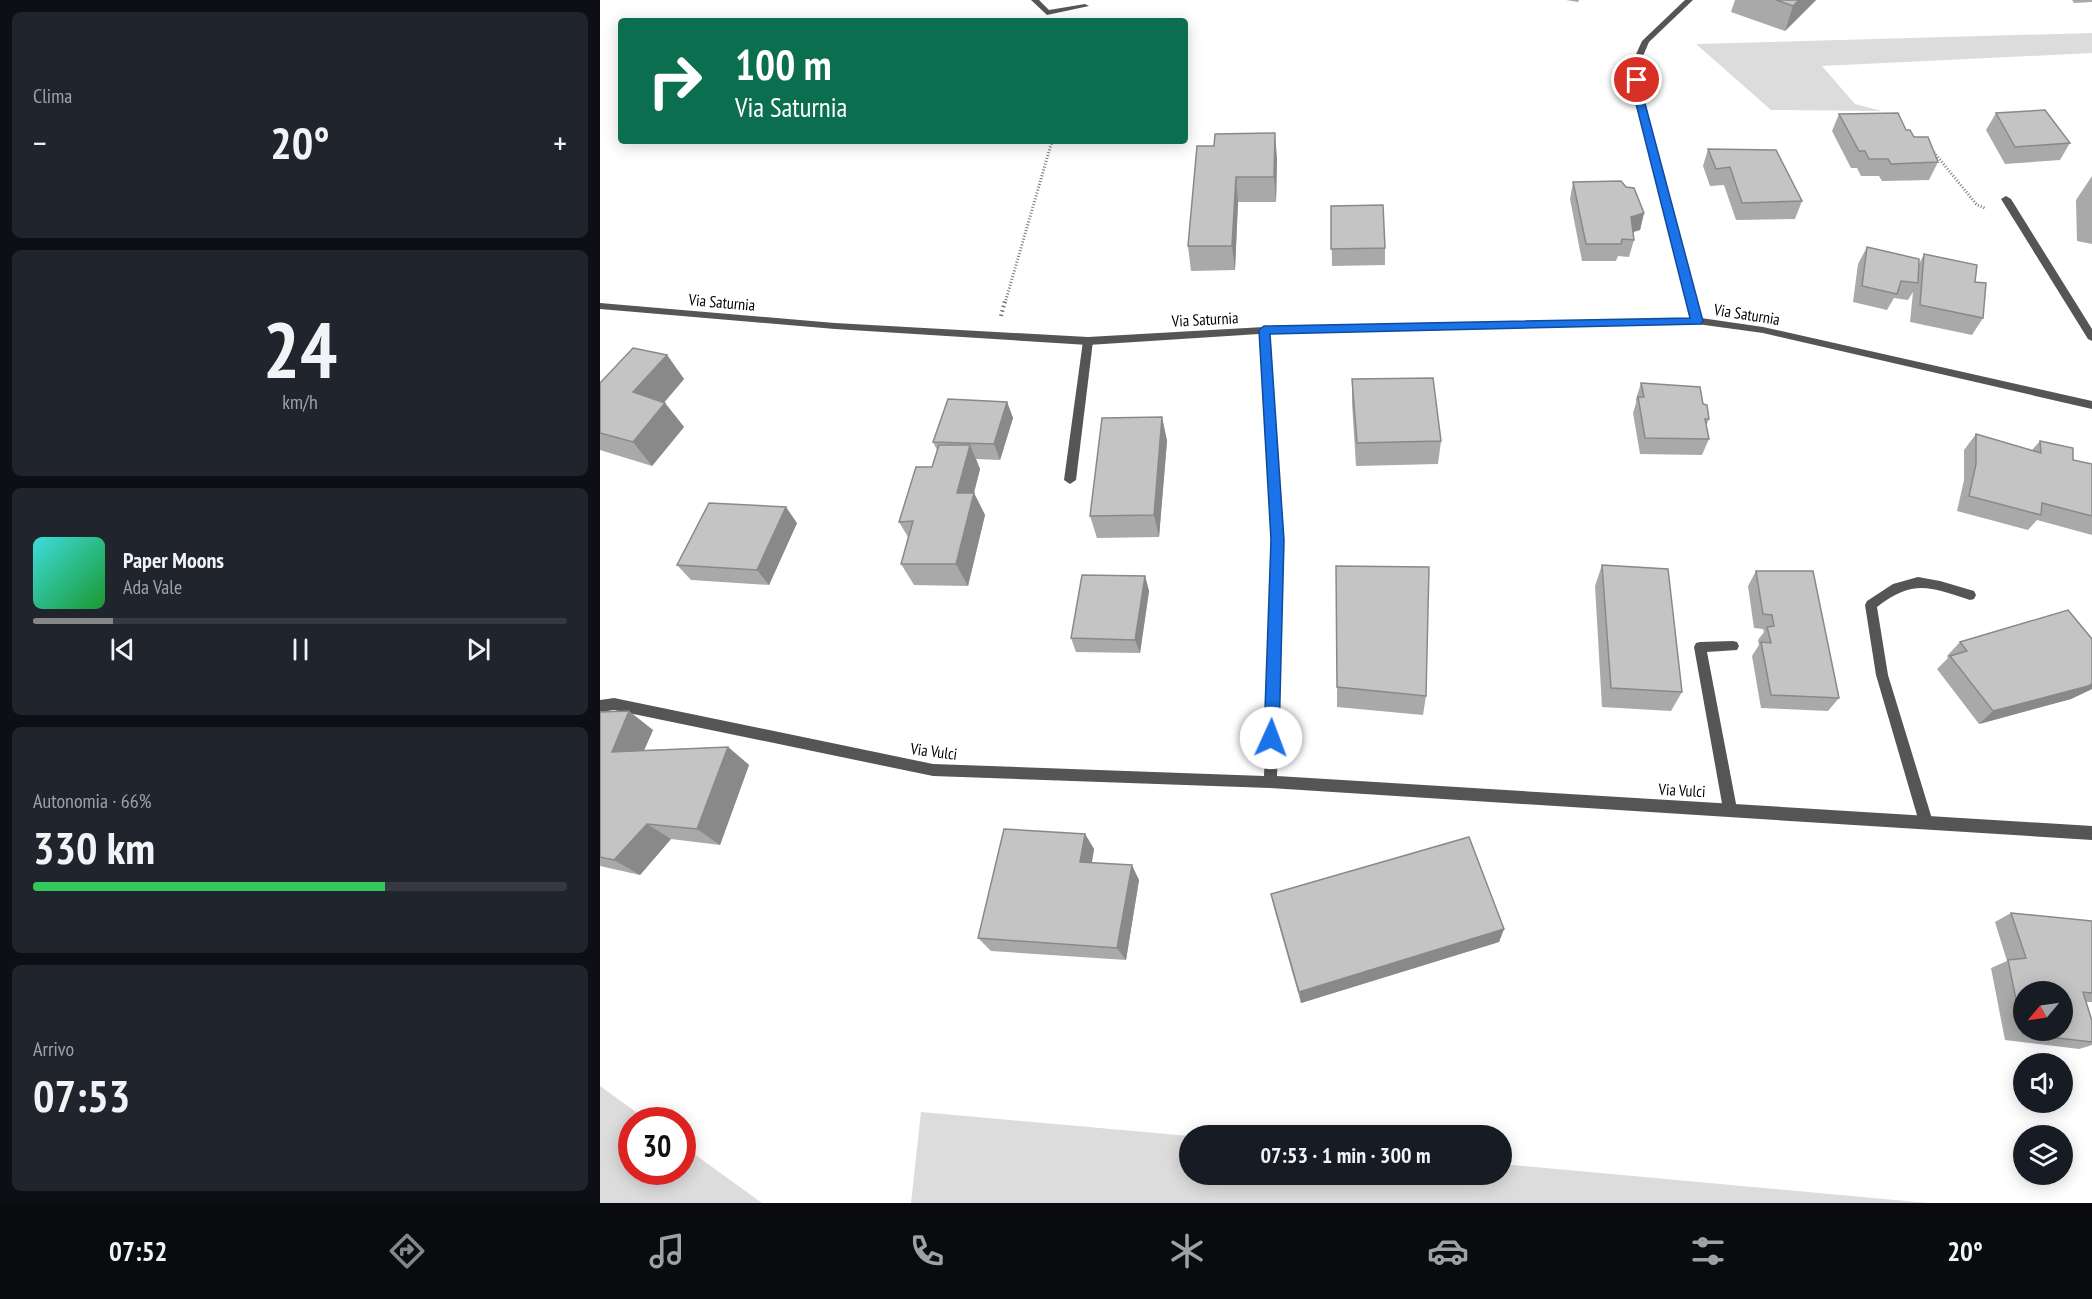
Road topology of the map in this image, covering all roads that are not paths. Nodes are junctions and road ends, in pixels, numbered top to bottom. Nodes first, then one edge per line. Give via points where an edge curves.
1 (1035, 0) edge
2 (1689, 0) edge
3 (1085, 6) dead end
4 (2006, 200) dead end
5 (600, 306) edge
6 (1697, 321) junction
7 (1264, 330) junction
8 (2092, 337) edge
9 (1088, 341) junction
10 (2092, 405) edge
11 (1070, 480) dead end
12 (1970, 595) dead end
13 (1734, 646) dead end
14 (600, 706) edge
15 (1270, 782) junction
16 (1730, 809) junction
17 (1926, 822) junction
18 (2092, 833) edge

1 - 3 street via 1047,13
2 - 6 street via 1646,41 1636,63 1639,96
4 - 8 street
5 - 9 street, Via Saturnia via 835,326
6 - 7 street, Via Saturnia
6 - 10 street, Via Saturnia via 1763,330
7 - 9 street, Via Saturnia
7 - 15 street via 1278,540
9 - 11 street
12 - 17 street via 1918,580 1891,588 1871,604 1882,675
13 - 16 street via 1700,647
14 - 15 street, Via Vulci via 614,704 933,770
15 - 16 street, Via Vulci
16 - 17 street, Via Vulci
17 - 18 street, Via Vulci

